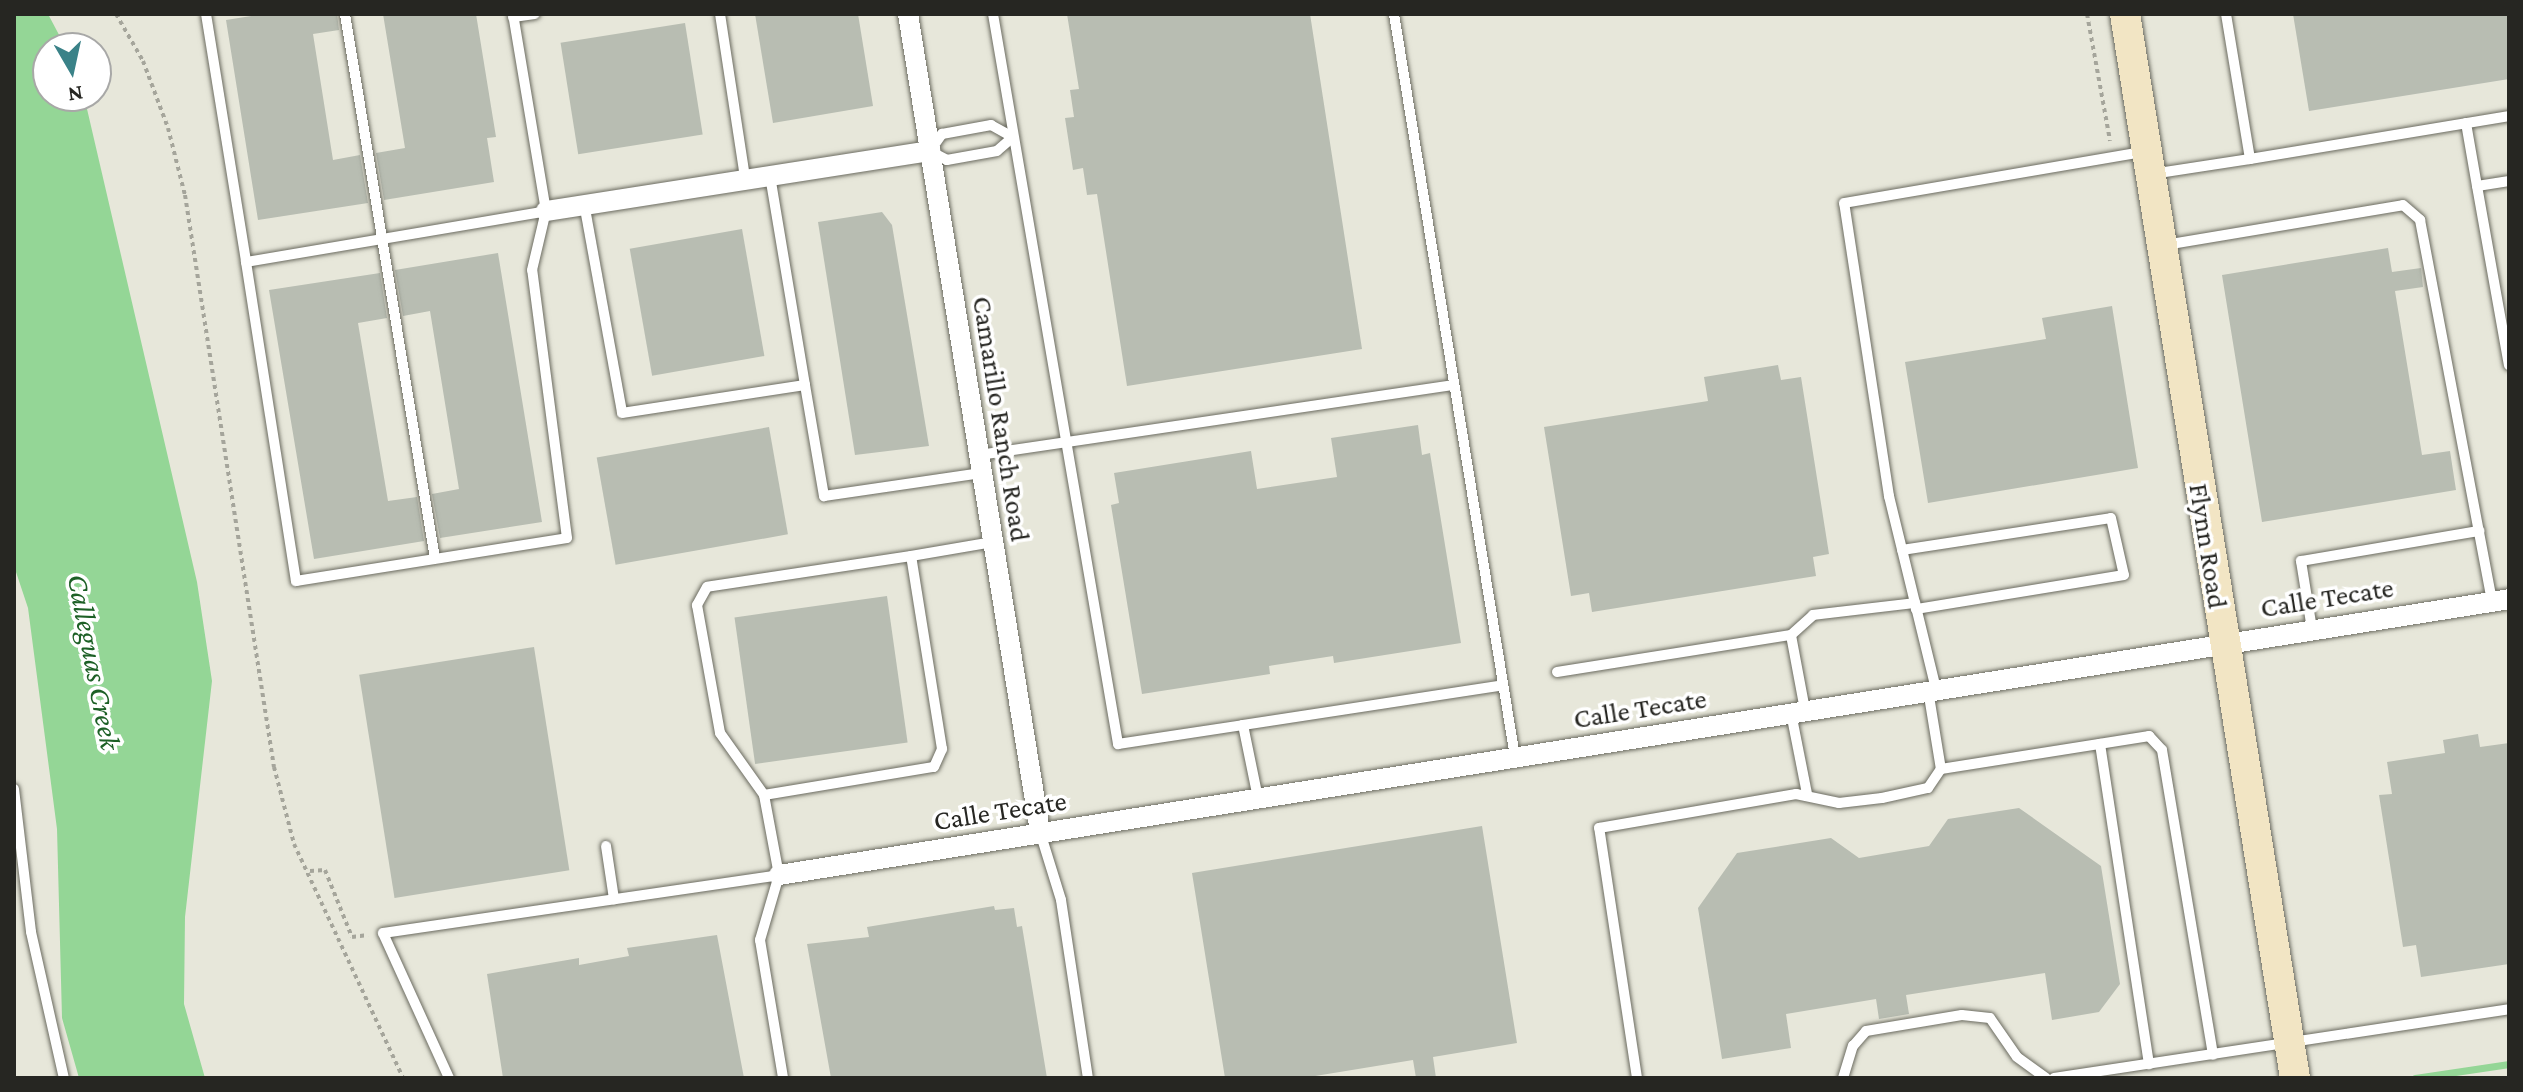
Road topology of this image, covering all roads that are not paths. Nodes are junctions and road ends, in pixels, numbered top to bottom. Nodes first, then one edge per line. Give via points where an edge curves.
1 (206, 14) edge
2 (345, 14) edge
3 (535, 14) edge
4 (720, 14) edge
5 (908, 14) edge
6 (993, 14) edge
7 (1394, 14) edge
8 (2125, 14) edge
9 (2226, 14) edge
10 (513, 16) edge
11 (2509, 116) edge
12 (2466, 123) junction
13 (1013, 137) junction
14 (930, 151) junction
15 (2250, 159) junction
16 (2150, 163) junction
17 (770, 174) junction
18 (745, 178) junction
19 (2509, 181) edge
20 (2477, 186) junction
21 (584, 203) junction
22 (546, 211) junction
23 (381, 239) junction
24 (2163, 246) junction
25 (246, 262) junction
26 (2509, 365) edge
27 (805, 385) junction
28 (1451, 385) junction
29 (1064, 441) junction
30 (980, 464) junction
31 (2479, 531) junction
32 (993, 542) junction
33 (1902, 550) junction
34 (911, 556) junction
35 (435, 559) junction
36 (2500, 600) edge
37 (1916, 606) junction
38 (2312, 629) junction
39 (1791, 635) junction
40 (2223, 643) junction
41 (1557, 672) dead end
42 (1503, 685) junction
43 (1932, 690) junction
44 (1798, 712) junction
45 (1243, 725) junction
46 (2100, 744) junction
47 (1515, 757) junction
48 (1941, 769) junction
49 (14, 789) edge
50 (1807, 794) junction
51 (764, 795) junction
52 (1258, 798) junction
53 (1040, 832) junction
54 (606, 846) dead end
55 (779, 875) junction
56 (614, 899) junction
57 (2509, 1009) edge
58 (2290, 1044) junction
59 (2213, 1055) junction
60 (2149, 1064) junction
61 (64, 1078) edge
62 (449, 1078) edge
63 (783, 1078) edge
64 (1088, 1078) edge
65 (1637, 1078) edge
66 (1843, 1078) edge
67 (2046, 1078) edge
68 (2054, 1078) edge
69 (2295, 1078) edge

1 - 25 lane
2 - 23 lane
3 - 10 lane
4 - 18 lane
5 - 14 street, Camarillo Ranch Road
6 - 13 lane
7 - 28 lane
8 - 16 main road, Flynn Road
9 - 15 lane
10 - 22 lane
11 - 12 lane
12 - 15 lane
12 - 20 lane
13 - 14 lane via 997,151 972,156 947,160
13 - 14 lane via 991,125 942,134
13 - 29 lane
14 - 17 street
14 - 30 street, Camarillo Ranch Road
15 - 16 lane
16 - 24 main road, Flynn Road
16 - 33 lane via 2113,157 1844,203
17 - 18 street
17 - 27 lane
18 - 21 street
19 - 20 lane
20 - 26 lane
21 - 22 street
21 - 27 lane via 622,413
22 - 23 lane
22 - 35 lane via 532,270 567,538
23 - 25 lane
23 - 35 lane
24 - 31 lane via 2403,205 2420,220
24 - 40 main road, Flynn Road
25 - 35 lane via 296,581
27 - 30 lane via 824,496
28 - 29 lane
28 - 42 lane
29 - 30 lane
29 - 45 lane via 1118,744
30 - 32 street, Camarillo Ranch Road
31 - 36 lane
31 - 38 lane via 2301,561
32 - 34 lane
32 - 53 street, Camarillo Ranch Road
33 - 37 lane
33 - 37 lane via 2111,518 2124,575
34 - 51 lane via 942,749 934,767
34 - 51 lane via 707,587 697,605 720,733
36 - 38 street, Calle Tecate
37 - 39 lane via 1813,615
37 - 43 lane
38 - 40 street, Calle Tecate
39 - 41 lane
39 - 44 lane
40 - 43 street, Calle Tecate
40 - 58 main road, Flynn Road
42 - 45 lane
42 - 47 lane
43 - 44 street, Calle Tecate
43 - 48 lane
44 - 47 street, Calle Tecate
44 - 50 lane
45 - 52 lane
46 - 48 lane
46 - 59 lane via 2149,736 2162,750
46 - 60 lane
47 - 52 street, Calle Tecate
48 - 50 lane via 1928,788 1882,798 1839,803
49 - 61 lane via 31,932
50 - 65 lane via 1599,828
51 - 55 lane
52 - 53 street, Calle Tecate
53 - 55 street, Calle Tecate
53 - 64 lane via 1061,900
54 - 56 lane
55 - 56 lane
55 - 63 lane via 760,940
56 - 62 lane via 383,933
57 - 58 lane
58 - 59 lane
58 - 69 main road, Flynn Road
59 - 60 lane
60 - 68 lane
66 - 67 lane via 1853,1046 1866,1031 1962,1015 1990,1018 2017,1057

